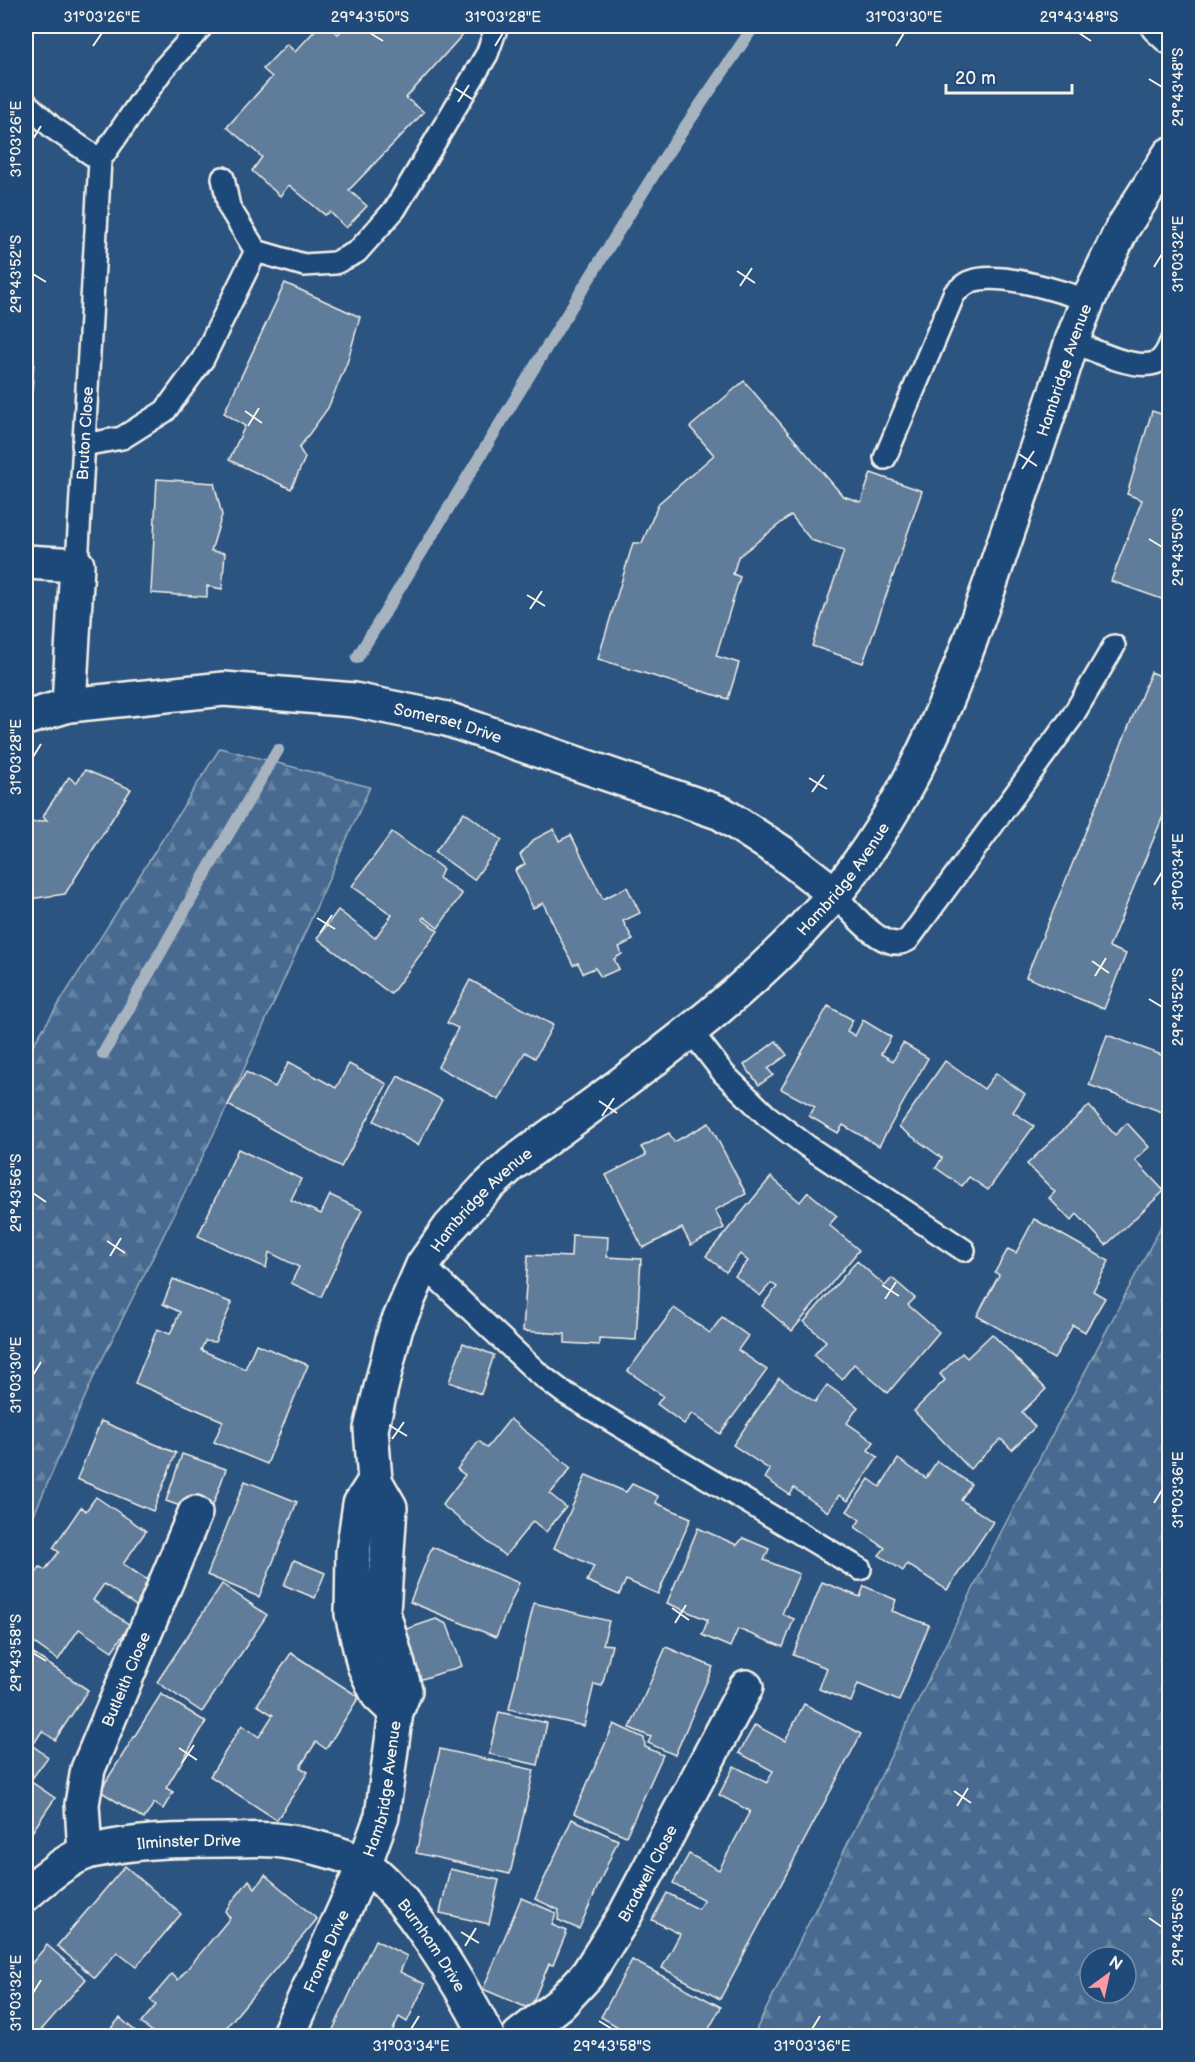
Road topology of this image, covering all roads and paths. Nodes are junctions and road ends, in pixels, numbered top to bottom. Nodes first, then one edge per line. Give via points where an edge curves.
1 (497, 26) edge
2 (1158, 26) edge
3 (196, 29) edge
4 (1170, 37) edge
5 (26, 103) edge
6 (1170, 154) edge
7 (100, 160) junction
8 (223, 178) dead end
9 (256, 251) junction
10 (1088, 300) junction
11 (1072, 341) junction
12 (1170, 344) edge
13 (83, 445) junction
14 (885, 458) dead end
15 (26, 562) edge
16 (77, 565) junction
17 (1114, 646) dead end
18 (69, 705) junction
19 (26, 718) edge
20 (835, 894) junction
21 (691, 1031) junction
22 (964, 1250) dead end
23 (423, 1265) junction
24 (195, 1513) dead end
25 (860, 1569) dead end
26 (746, 1688) dead end
27 (85, 1853) junction
28 (364, 1865) junction
29 (26, 1894) edge
30 (288, 2037) edge
31 (487, 2037) edge
32 (519, 2037) edge

1 - 9 lane via 487,54 395,209 357,252 335,263 304,265
2 - 4 street
3 - 7 lane
5 - 7 lane via 53,128
6 - 10 street, Hambridge Avenue via 1122,229
7 - 13 lane, Bruton Close
8 - 9 lane via 229,207
9 - 13 lane via 203,359 165,411 122,438
10 - 11 street, Hambridge Avenue
10 - 14 lane via 1030,283 987,278 963,285 954,294
11 - 12 lane via 1130,363 1154,363 1164,356
11 - 20 street, Hambridge Avenue via 948,702 902,797
13 - 16 lane, Bruton Close
15 - 16 street
16 - 18 street, Bruton Close
17 - 20 lane via 1072,717 908,940 894,943 871,932
18 - 19 street, Somerset Drive
18 - 20 street, Somerset Drive via 224,689 354,700 447,718 720,813 782,852
20 - 21 street, Hambridge Avenue via 775,958
21 - 22 lane via 724,1074 766,1116
21 - 23 street, Hambridge Avenue via 512,1164 450,1227
23 - 25 lane via 537,1373 563,1392
23 - 28 street, Hambridge Avenue via 394,1330 371,1429 375,1481 360,1504 353,1552 352,1614 364,1665 378,1695 396,1712 382,1816
24 - 27 street, Butleith Close via 88,1769 82,1804
26 - 32 street, Bradwell Close via 625,1915 587,1975 560,2004
27 - 28 street, Ilminster Drive via 132,1843 276,1840 339,1854
27 - 29 street, Ilminster Drive via 45,1877
28 - 30 street, Frome Drive
28 - 31 street, Burnham Drive via 399,1899 431,1942

